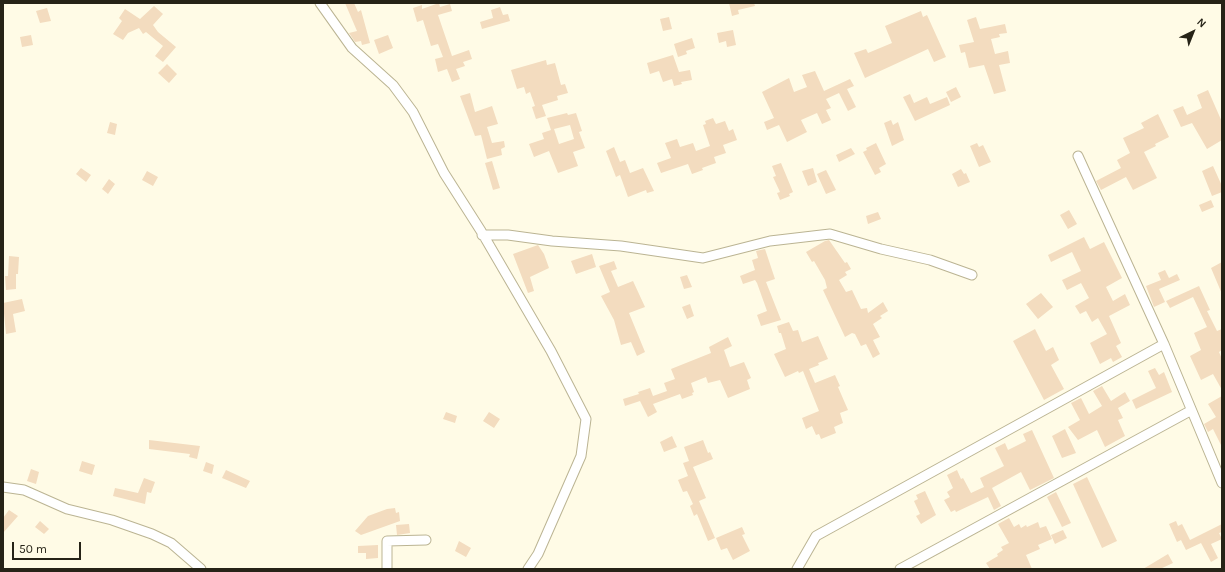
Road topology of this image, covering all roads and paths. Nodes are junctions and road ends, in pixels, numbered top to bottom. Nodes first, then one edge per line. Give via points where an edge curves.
1 (320, 3) edge
2 (1078, 156) dead end
3 (482, 235) junction
4 (972, 275) dead end
5 (1164, 344) junction
6 (1190, 411) junction
7 (1222, 483) edge
8 (3, 487) edge
9 (426, 540) dead end
10 (201, 569) edge
11 (387, 569) edge
12 (528, 569) edge
13 (797, 569) edge
14 (900, 569) edge

1 - 3 street via 352,48 393,85 413,112 444,173
2 - 5 street
3 - 4 street via 508,235 621,246 703,258 770,242 830,234 930,260
3 - 12 street via 551,351 586,419 581,456 538,554
5 - 6 street
5 - 13 street via 816,536
6 - 7 street
6 - 14 street
8 - 10 street via 24,490 67,509 112,520 152,534 171,543
9 - 11 street via 387,542

